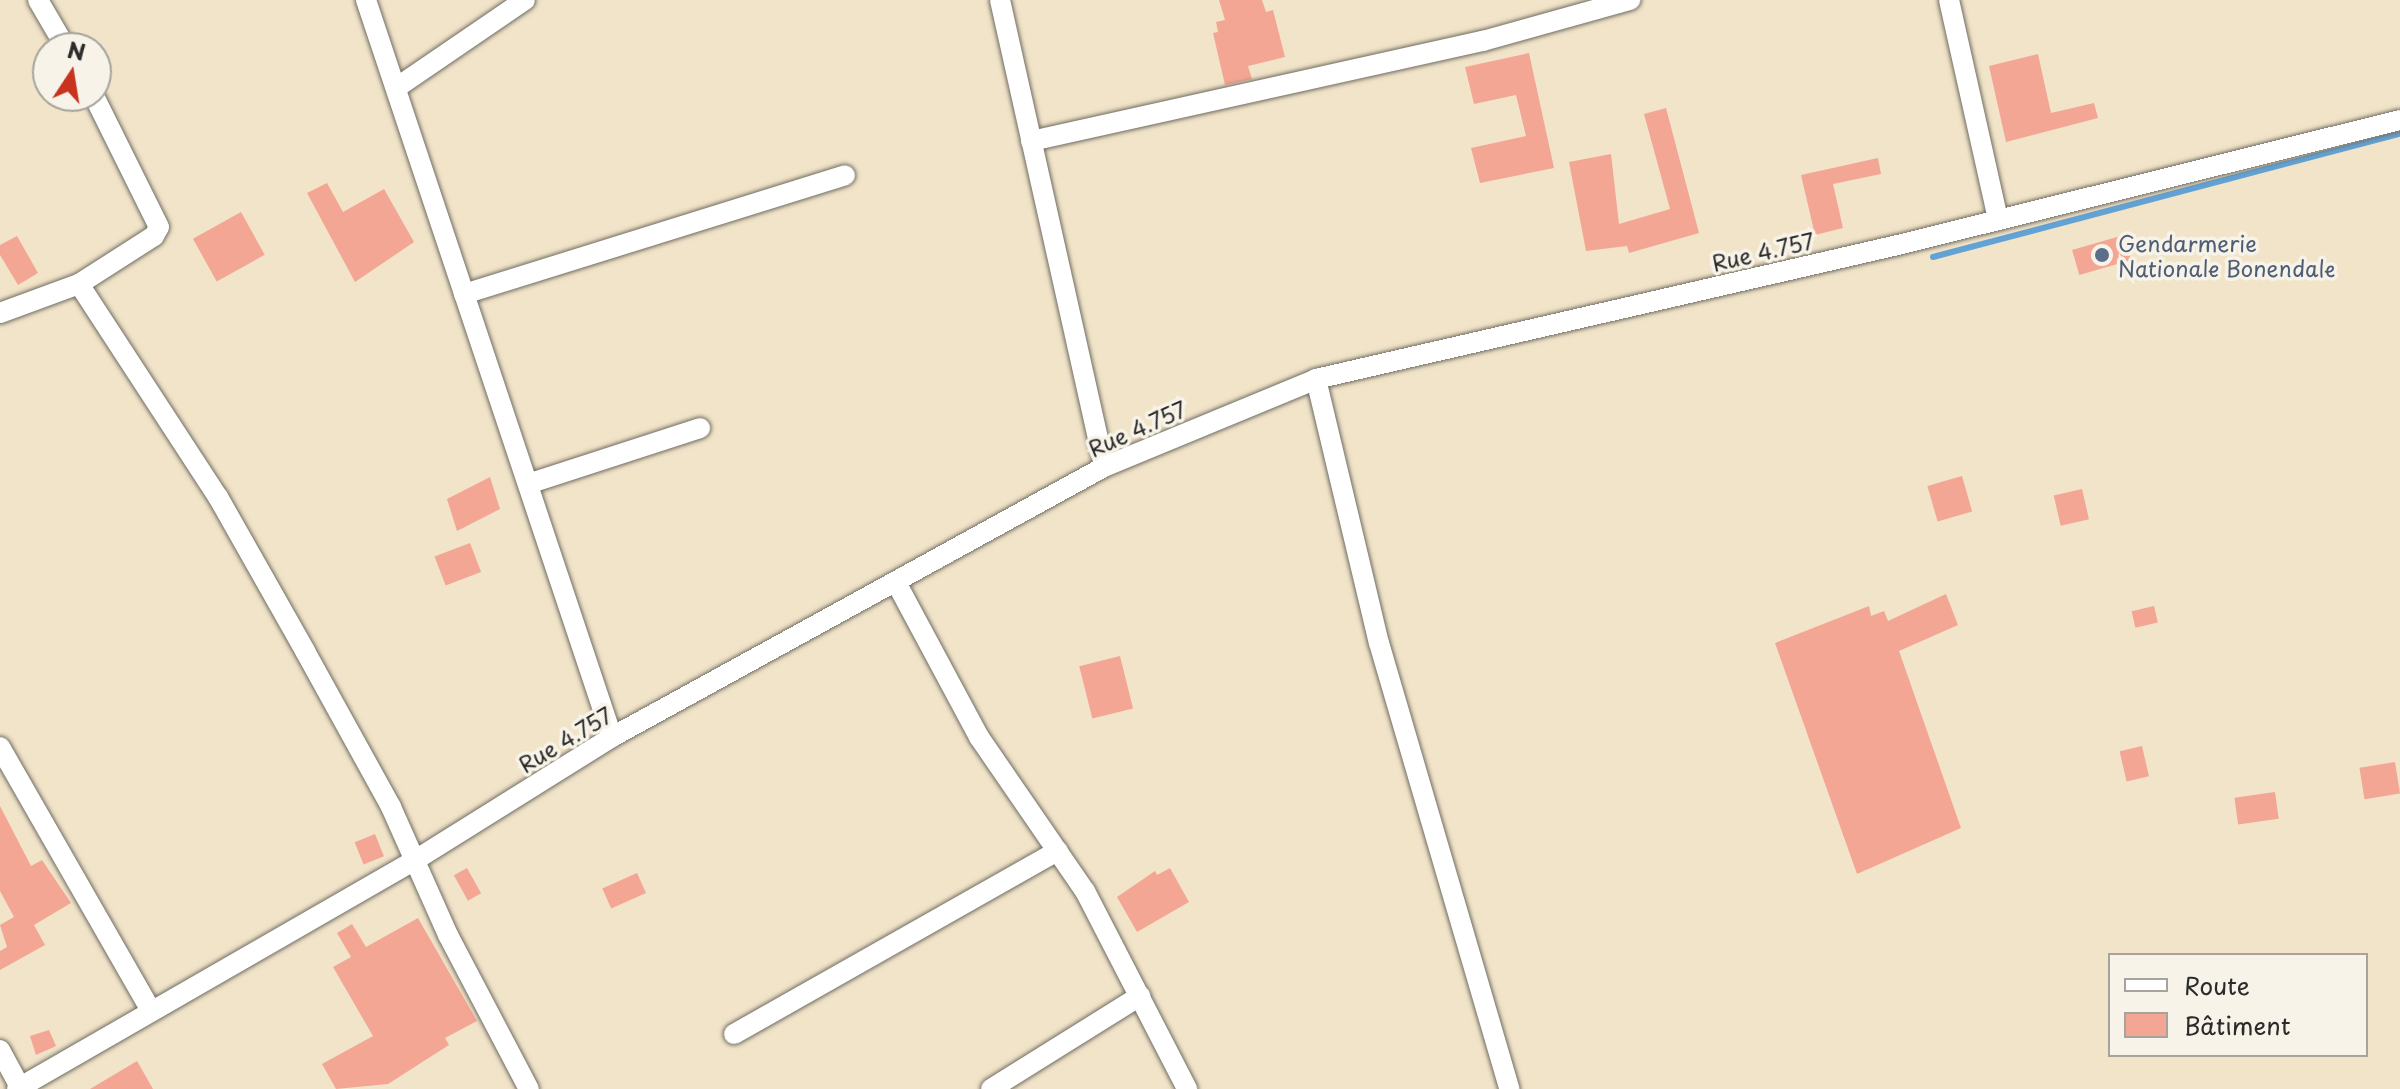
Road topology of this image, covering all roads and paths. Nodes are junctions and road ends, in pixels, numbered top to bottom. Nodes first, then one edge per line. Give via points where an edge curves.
1 (38, 0) edge
2 (366, 0) edge
3 (525, 0) edge
4 (1000, 0) edge
5 (1630, 0) edge
6 (1949, 0) edge
7 (57, 32) edge
8 (396, 88) junction
9 (102, 112) edge
10 (2400, 120) edge
11 (1031, 141) junction
12 (845, 175) dead end
13 (1998, 220) junction
14 (79, 284) junction
15 (464, 294) junction
16 (0, 313) edge
17 (1316, 379) junction
18 (700, 428) dead end
19 (1104, 467) junction
20 (528, 484) junction
21 (897, 584) junction
22 (612, 737) junction
23 (0, 747) edge
24 (1058, 851) junction
25 (417, 859) junction
26 (1140, 996) junction
27 (151, 1011) junction
28 (734, 1034) dead end
29 (0, 1050) edge
30 (18, 1088) edge
31 (529, 1089) edge
32 (991, 1089) edge
33 (1187, 1089) edge
34 (1509, 1089) edge

1 - 7 street
2 - 8 street
3 - 8 street
4 - 11 street
5 - 11 street via 1483,41
6 - 13 street
8 - 15 street
9 - 14 street via 159,227 154,236
10 - 13 street, Rue 4.757
11 - 19 street
12 - 15 street
13 - 17 street, Rue 4.757
14 - 16 street
14 - 25 street via 218,497
15 - 20 street
17 - 19 street, Rue 4.757
17 - 34 street via 1379,643
18 - 20 street
19 - 21 street, Rue 4.757
20 - 22 street
21 - 22 street, Rue 4.757
21 - 24 street via 979,737
22 - 25 street, Rue 4.757
23 - 27 street
24 - 26 street
24 - 28 street
25 - 27 street, Rue 4.757
25 - 31 street via 448,935
26 - 32 street
26 - 33 street
27 - 30 street, Rue 4.757
29 - 30 street

